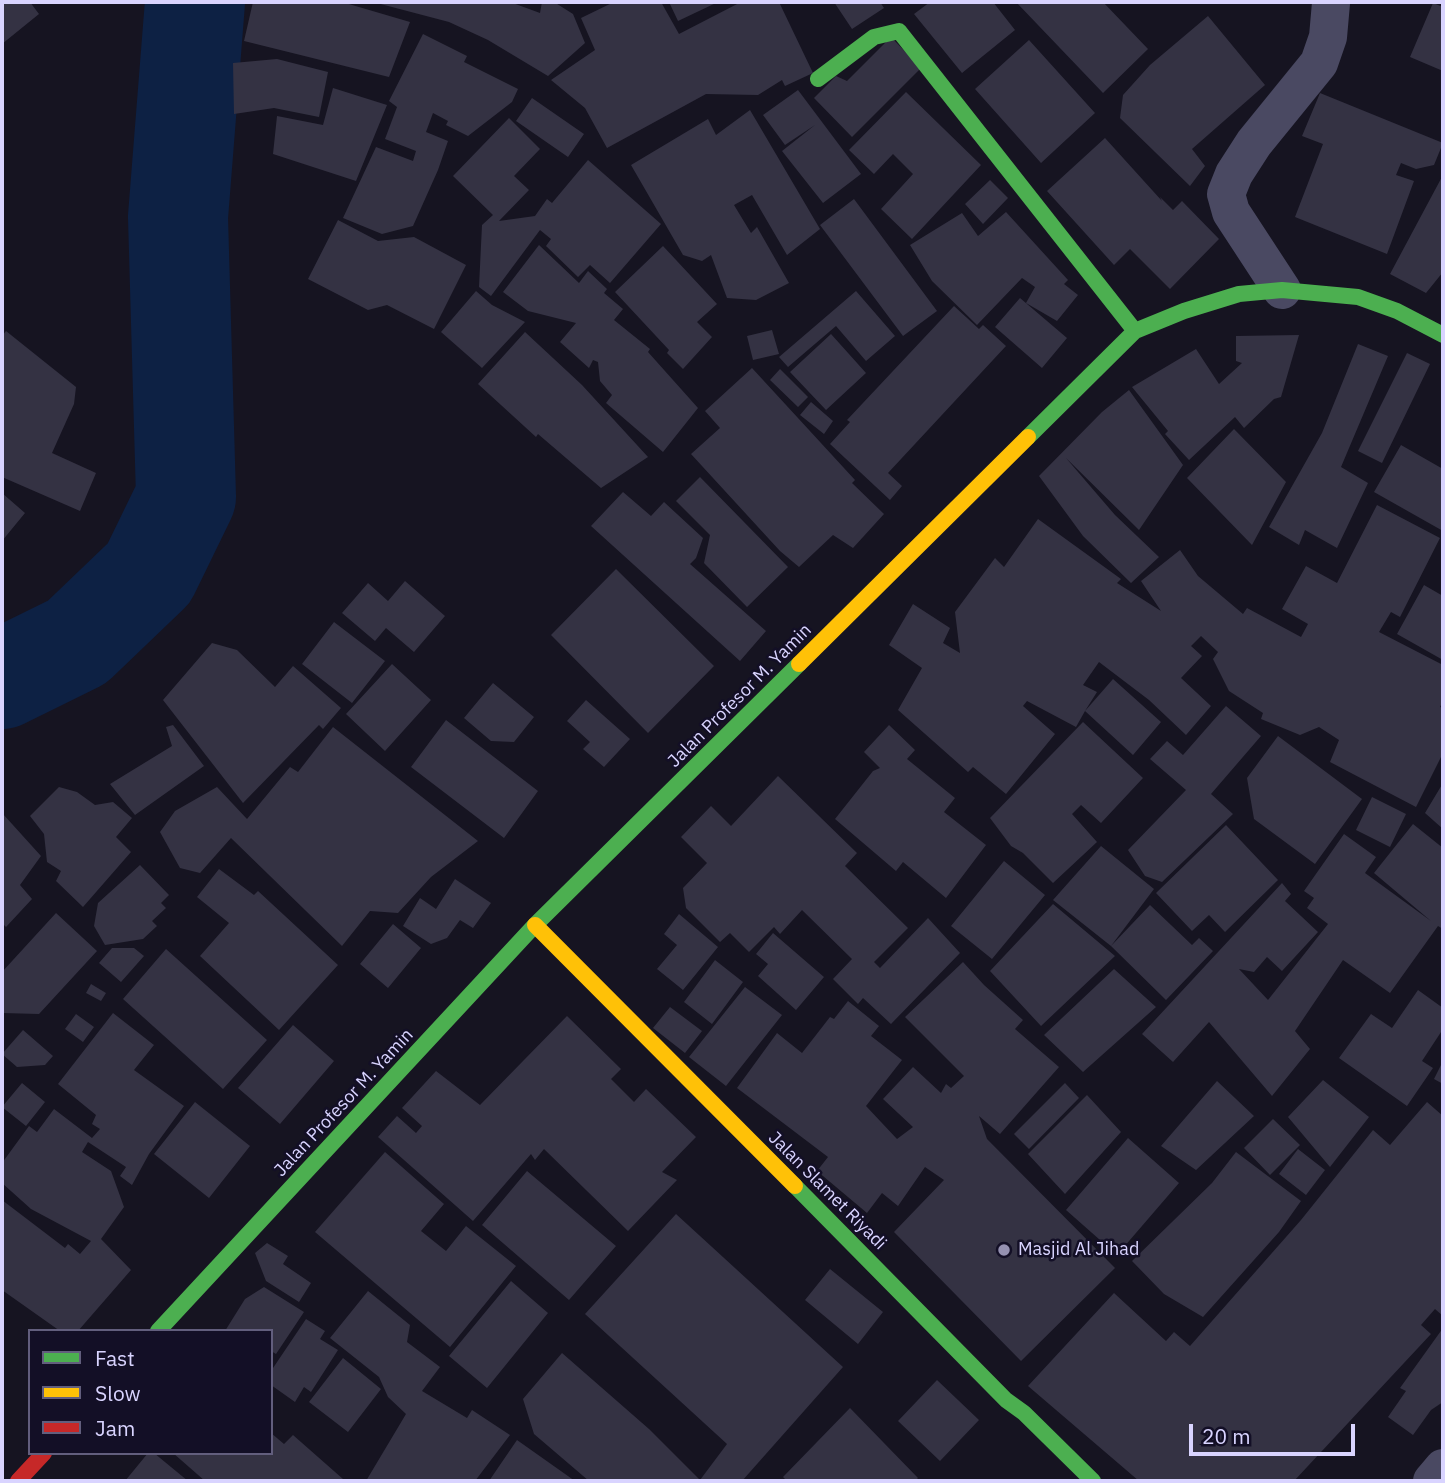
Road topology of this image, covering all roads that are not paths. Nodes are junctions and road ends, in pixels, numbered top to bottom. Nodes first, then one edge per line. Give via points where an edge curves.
1 (1331, 3) edge
2 (818, 79) dead end
3 (1282, 290) junction
4 (1135, 331) junction
5 (1443, 335) edge
6 (535, 926) junction
7 (160, 1329) edge
8 (42, 1455) edge
9 (1443, 1468) edge
10 (18, 1481) edge
11 (1093, 1481) edge
12 (1432, 1481) edge

1 - 3 street via 1328,37 1319,63 1254,143 1226,194 1231,212
2 - 4 main road via 874,37 899,31
3 - 4 main road, Jalan Profesor M. Yamin via 1239,294
3 - 5 main road, Jalan Profesor M. Yamin via 1358,298
4 - 6 main road, Jalan Profesor M. Yamin
6 - 7 main road, Jalan Profesor M. Yamin
6 - 11 main road, Jalan Slamet Riyadi via 1006,1400
8 - 10 main road
9 - 12 street

